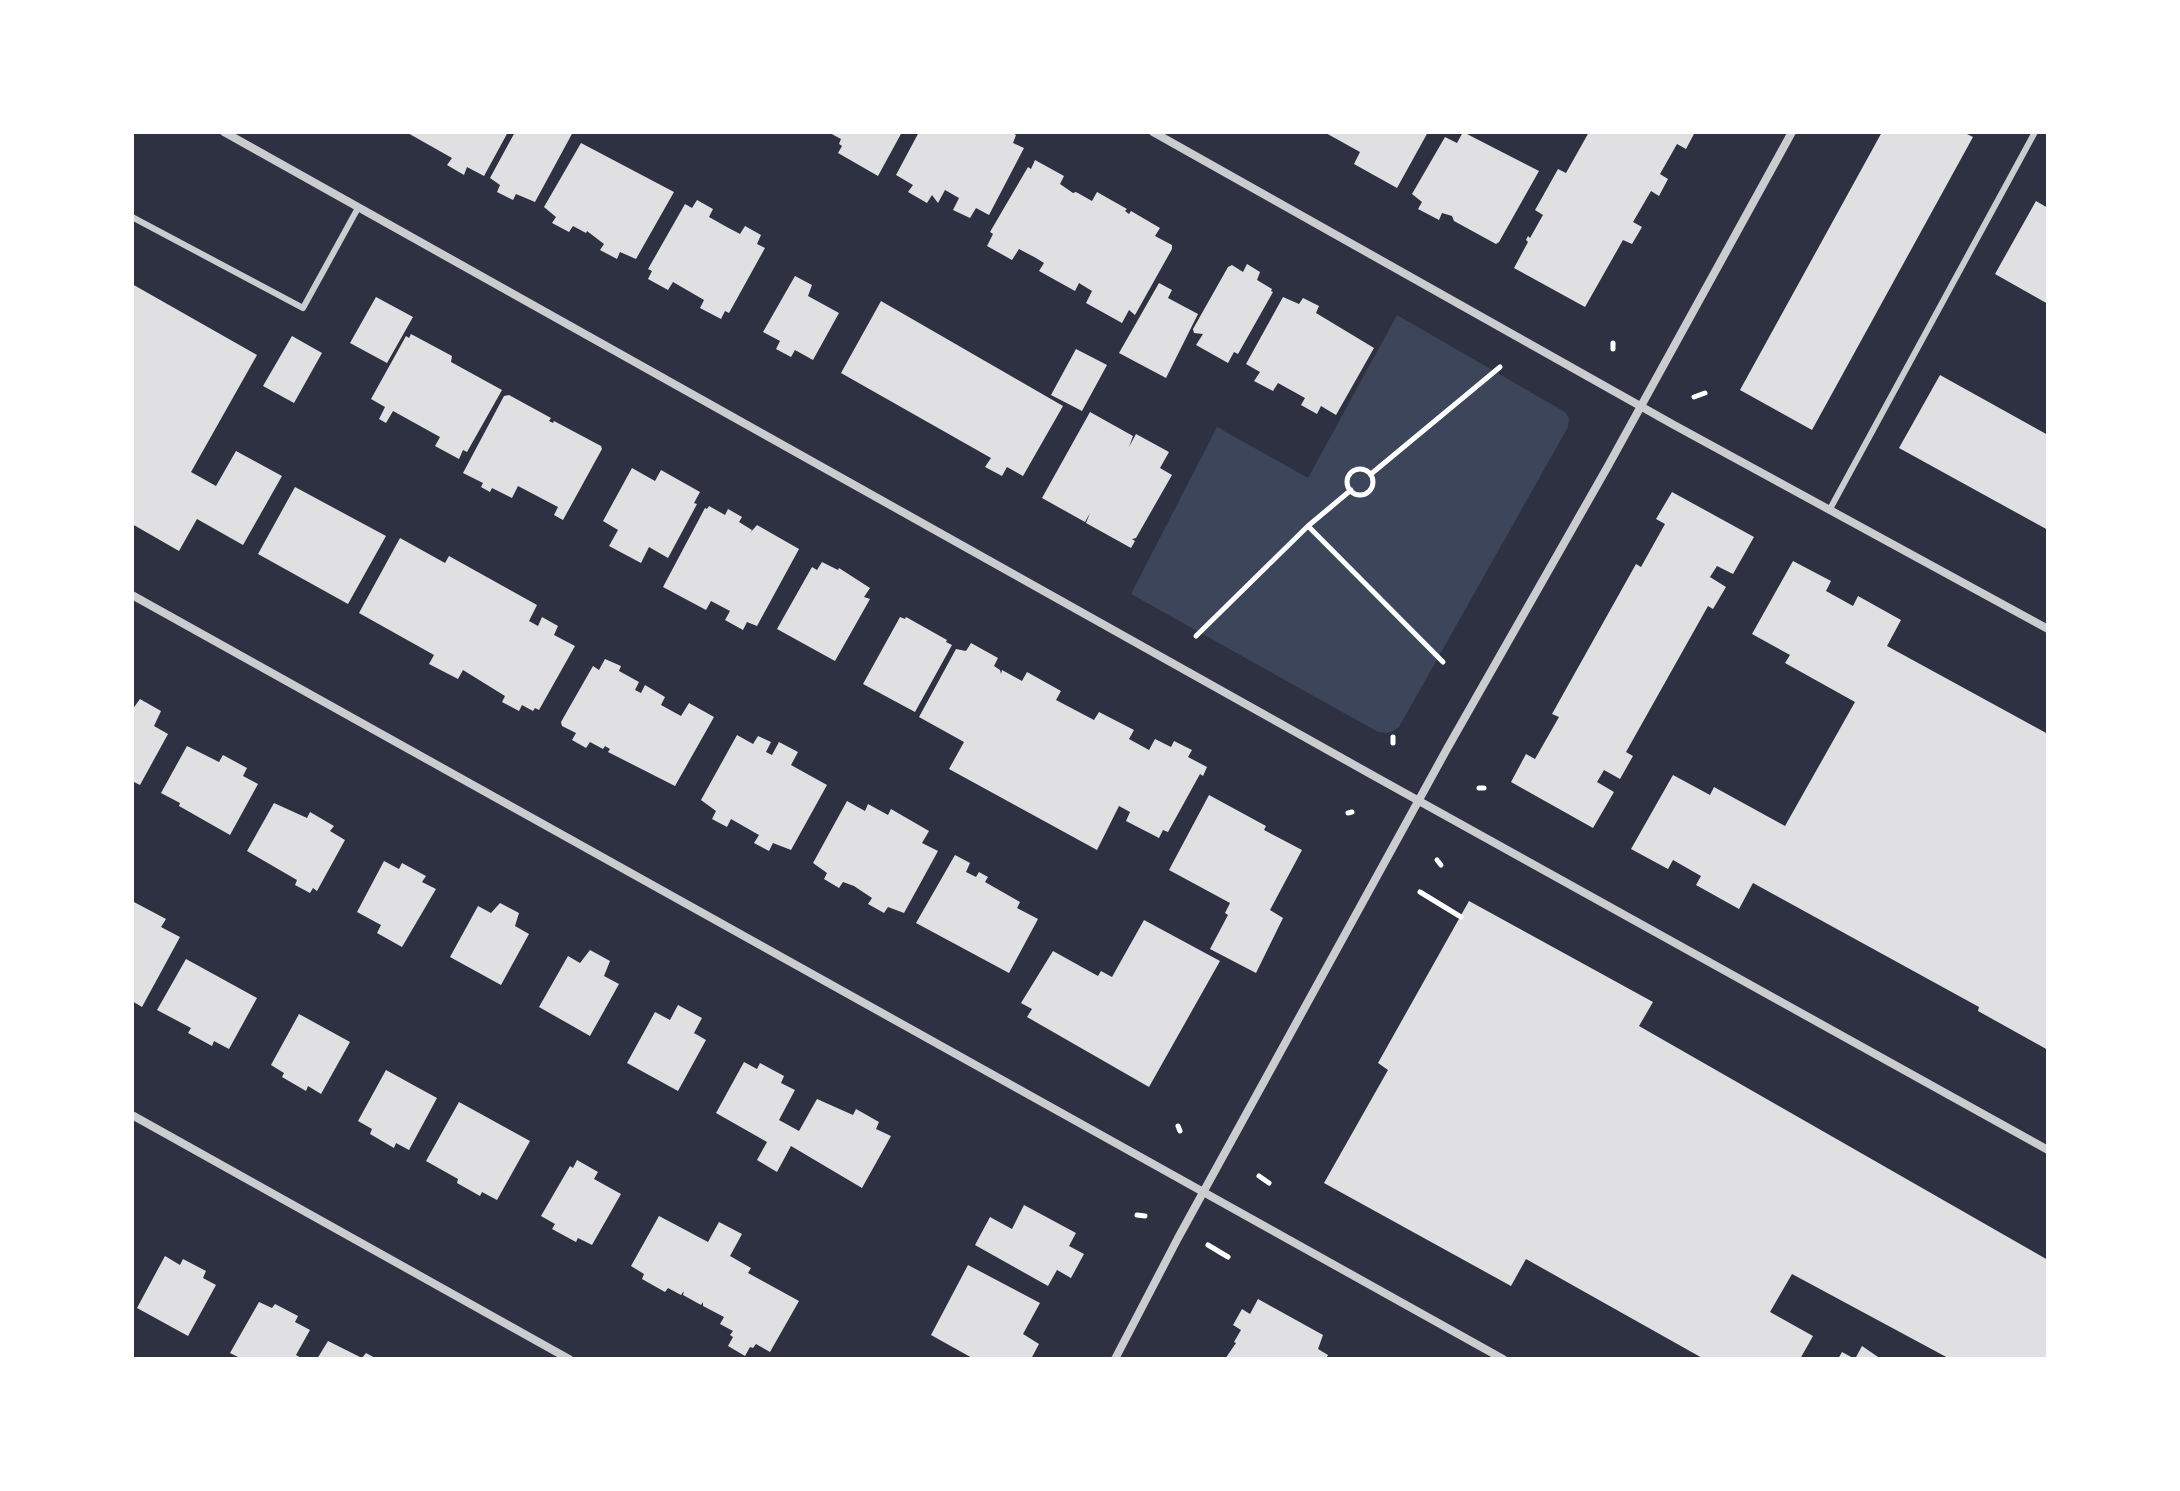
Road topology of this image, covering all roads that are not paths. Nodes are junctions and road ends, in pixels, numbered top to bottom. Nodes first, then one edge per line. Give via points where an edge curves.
1 (224, 132) edge
2 (1153, 132) edge
3 (1792, 132) edge
4 (2035, 132) edge
5 (358, 208) junction
6 (132, 217) edge
7 (1640, 406) junction
8 (1830, 509) junction
9 (132, 595) edge
10 (2048, 629) edge
11 (1419, 800) junction
12 (132, 1115) edge
13 (2048, 1150) edge
14 (1204, 1191) junction
15 (569, 1359) edge
16 (1115, 1359) edge
17 (1503, 1359) edge

1 - 5 street
2 - 7 street
3 - 7 street
4 - 8 lane
5 - 6 lane via 303,308
5 - 11 street
7 - 8 street
7 - 11 street
8 - 10 street
9 - 14 street
11 - 13 street
11 - 14 street
12 - 15 street
14 - 16 street
14 - 17 street

